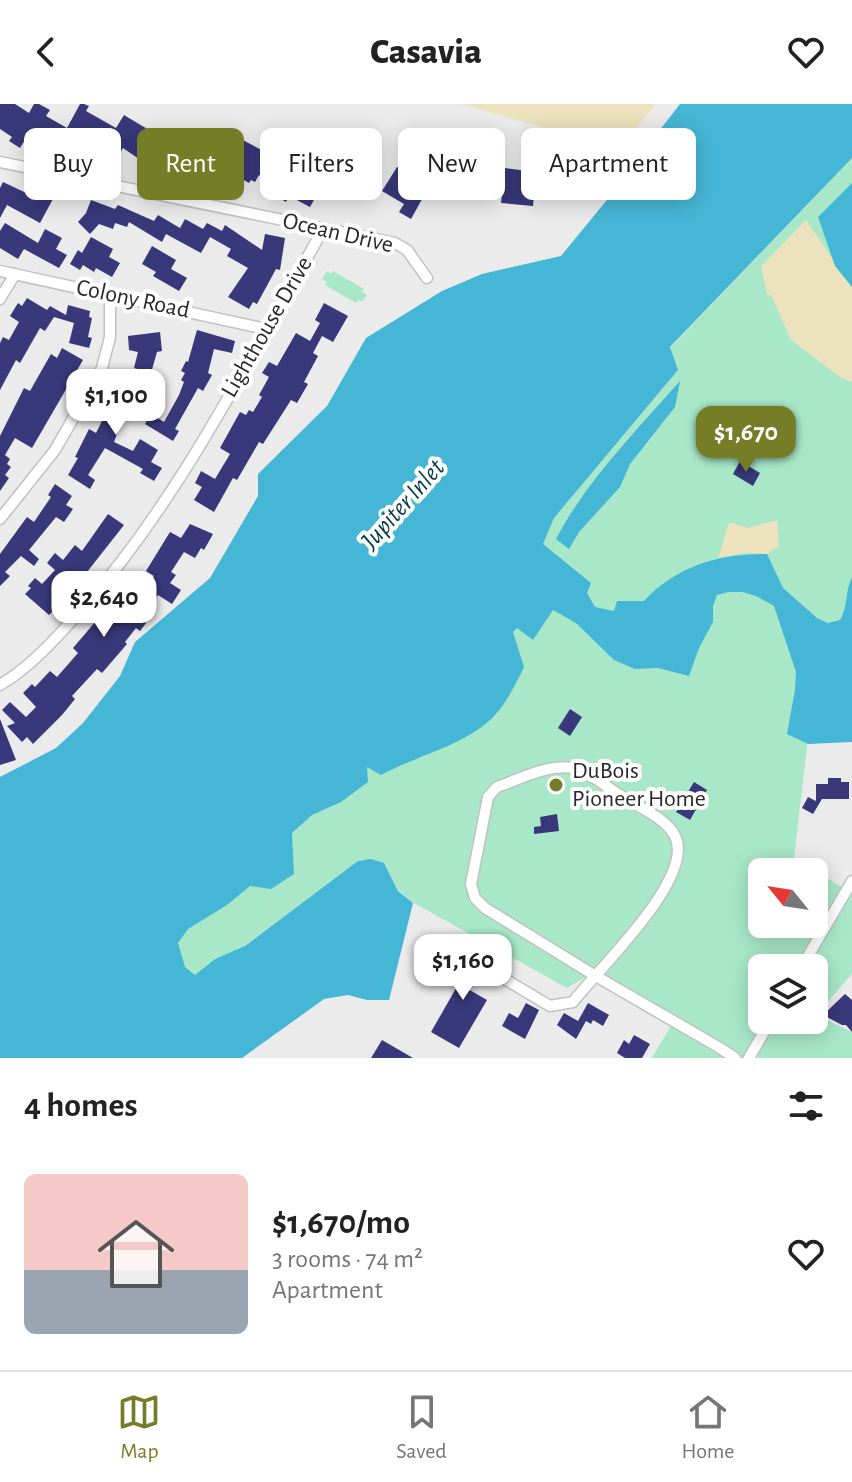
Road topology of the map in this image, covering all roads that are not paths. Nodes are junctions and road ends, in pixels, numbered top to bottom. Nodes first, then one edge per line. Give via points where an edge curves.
1 (0, 162) edge
2 (324, 228) junction
3 (0, 271) edge
4 (15, 274) junction
5 (427, 278) dead end
6 (110, 293) junction
7 (0, 299) edge
8 (266, 329) junction
9 (0, 519) edge
10 (0, 685) edge
11 (852, 881) edge
12 (809, 954) edge
13 (594, 975) junction
14 (503, 978) dead end
15 (763, 1034) edge
16 (735, 1058) edge
17 (749, 1058) edge

1 - 2 street, Ocean Drive
2 - 5 street, Ocean Drive via 395,243 407,250
2 - 8 street, Lighthouse Drive
3 - 4 street, Colony Road
4 - 6 street, Colony Road
4 - 7 street
6 - 8 street, Colony Road
6 - 9 street via 110,337 102,368 55,450
8 - 10 street, Lighthouse Drive via 130,551 63,630
11 - 12 street
13 - 13 street via 475,898 471,884 488,797 497,787 550,769 579,770 657,818 676,839 676,867 657,902
13 - 14 street via 573,1002 550,1006
13 - 16 street
15 - 17 street

